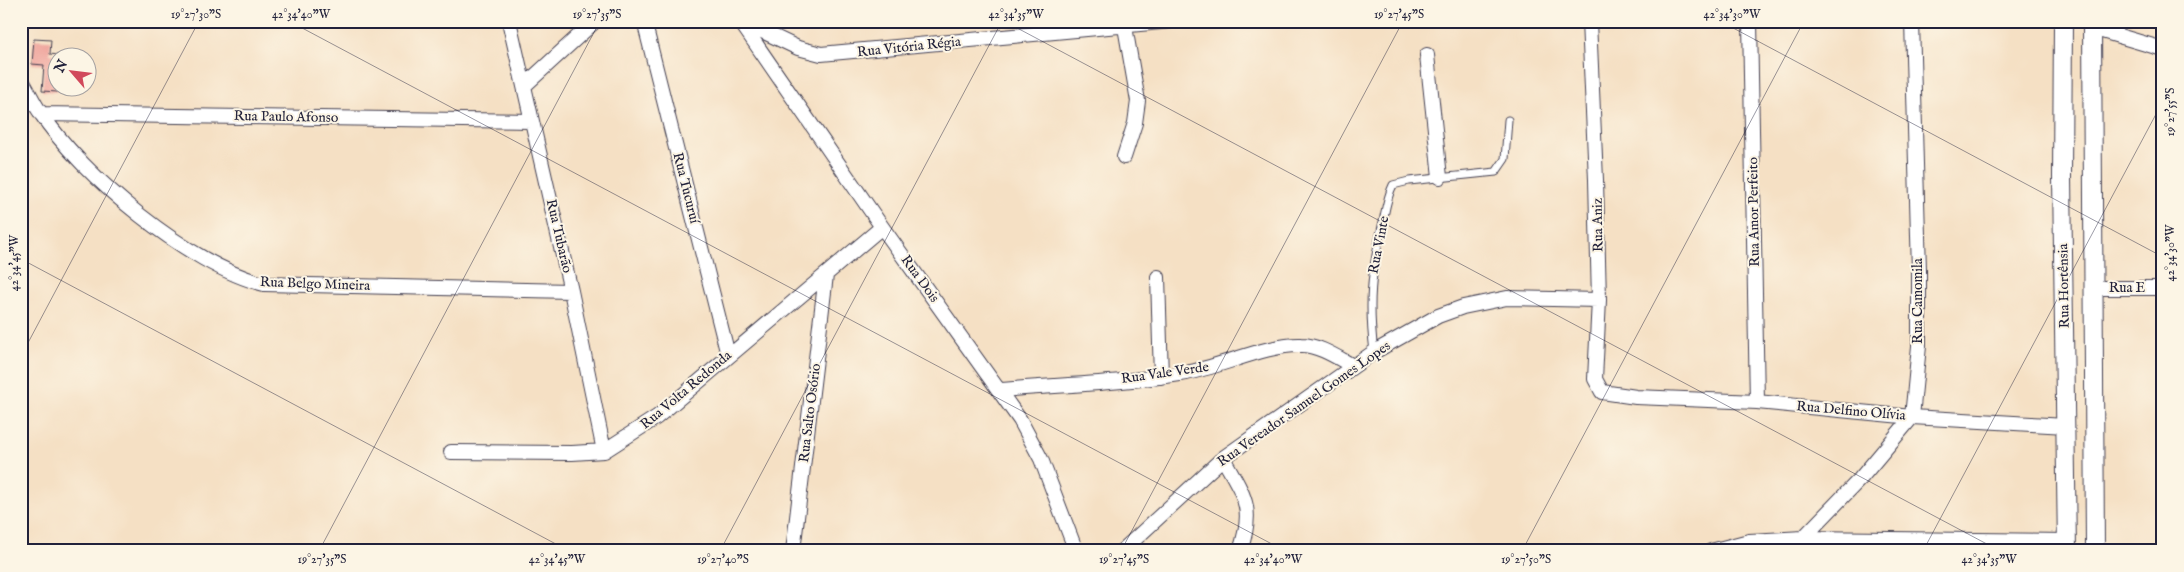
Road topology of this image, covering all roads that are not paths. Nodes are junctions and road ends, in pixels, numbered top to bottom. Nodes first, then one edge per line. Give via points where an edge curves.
1 (509, 21) edge
2 (595, 21) edge
3 (644, 21) edge
4 (740, 21) edge
5 (1172, 21) edge
6 (1588, 21) edge
7 (1750, 21) edge
8 (1912, 21) edge
9 (2063, 21) edge
10 (1125, 24) edge
11 (2092, 25) edge
12 (2163, 49) edge
13 (1427, 55) dead end
14 (21, 79) edge
15 (524, 86) junction
16 (41, 114) junction
17 (1508, 120) dead end
18 (532, 121) junction
19 (1124, 157) dead end
20 (1440, 177) junction
21 (882, 227) junction
22 (826, 275) junction
23 (1158, 277) dead end
24 (2092, 288) junction
25 (2163, 288) edge
26 (572, 291) junction
27 (1599, 300) junction
28 (1374, 352) junction
29 (728, 355) junction
30 (1353, 366) junction
31 (1161, 377) junction
32 (1000, 390) junction
33 (1636, 397) joint
34 (1758, 402) junction
35 (1912, 417) junction
36 (2066, 426) junction
37 (604, 451) junction
38 (451, 452) dead end
39 (1223, 458) junction
40 (1802, 538) junction
41 (2067, 546) edge
42 (793, 551) edge
43 (1076, 551) edge
44 (1122, 551) edge
45 (1240, 551) edge
46 (1711, 551) edge
47 (2095, 551) edge

1 - 15 street, Rua Tubarão
2 - 15 street
3 - 29 street, Rua Tucuruí
4 - 10 street, Rua Vitória Régia via 798,48 821,54
4 - 21 street, Rua Dois
5 - 10 street, Rua Vitória Régia
6 - 27 street, Rua Aniz
7 - 34 street, Rua Amor Perfeito
8 - 35 street, Rua Camomila via 1919,301
9 - 36 street, Rua Hortênsia
10 - 19 street via 1138,101
11 - 12 street
11 - 24 street, Rua Hortênsia
13 - 20 street
14 - 16 street, Rua Belgo Mineira
15 - 18 street, Rua Tubarão
16 - 18 street, Rua Paulo Afonso
16 - 26 street, Rua Belgo Mineira via 78,159 126,203 198,256 246,280 264,284
17 - 20 lane, Rua Vinte via 1506,152 1500,169 1493,173
18 - 26 street, Rua Tubarão
20 - 28 lane, Rua Vinte via 1397,183 1391,189 1375,255 1369,303
21 - 22 street, Rua Volta Redonda
21 - 32 street, Rua Dois
22 - 29 street, Rua Volta Redonda
22 - 42 street, Rua Salto Osório
23 - 31 street
24 - 25 street, Rua E
24 - 47 street, Rua Hortênsia
26 - 37 street, Rua Tubarão
27 - 28 street, Rua Vereador Samuel Gomes Lopes via 1531,297 1478,303 1438,316
27 - 33 street, Rua Aniz via 1597,386 1609,395
28 - 30 street, Rua Vereador Samuel Gomes Lopes
29 - 37 street, Rua Volta Redonda via 657,417
30 - 31 street, Rua Vale Verde via 1316,348 1302,345 1285,346 1209,368
30 - 39 street, Rua Vereador Samuel Gomes Lopes
31 - 32 street, Rua Vale Verde
32 - 43 street, Rua Dois via 1041,459
33 - 34 street, Rua Delfino Olívia
34 - 35 street, Rua Delfino Olívia
35 - 36 street, Rua Delfino Olívia
35 - 40 street via 1860,479
36 - 41 street, Rua Hortênsia
37 - 38 street, Rua Volta Redonda
39 - 44 street, Rua Vereador Samuel Gomes Lopes
39 - 45 street via 1244,494 1248,512
40 - 41 street
40 - 46 street via 1749,541

